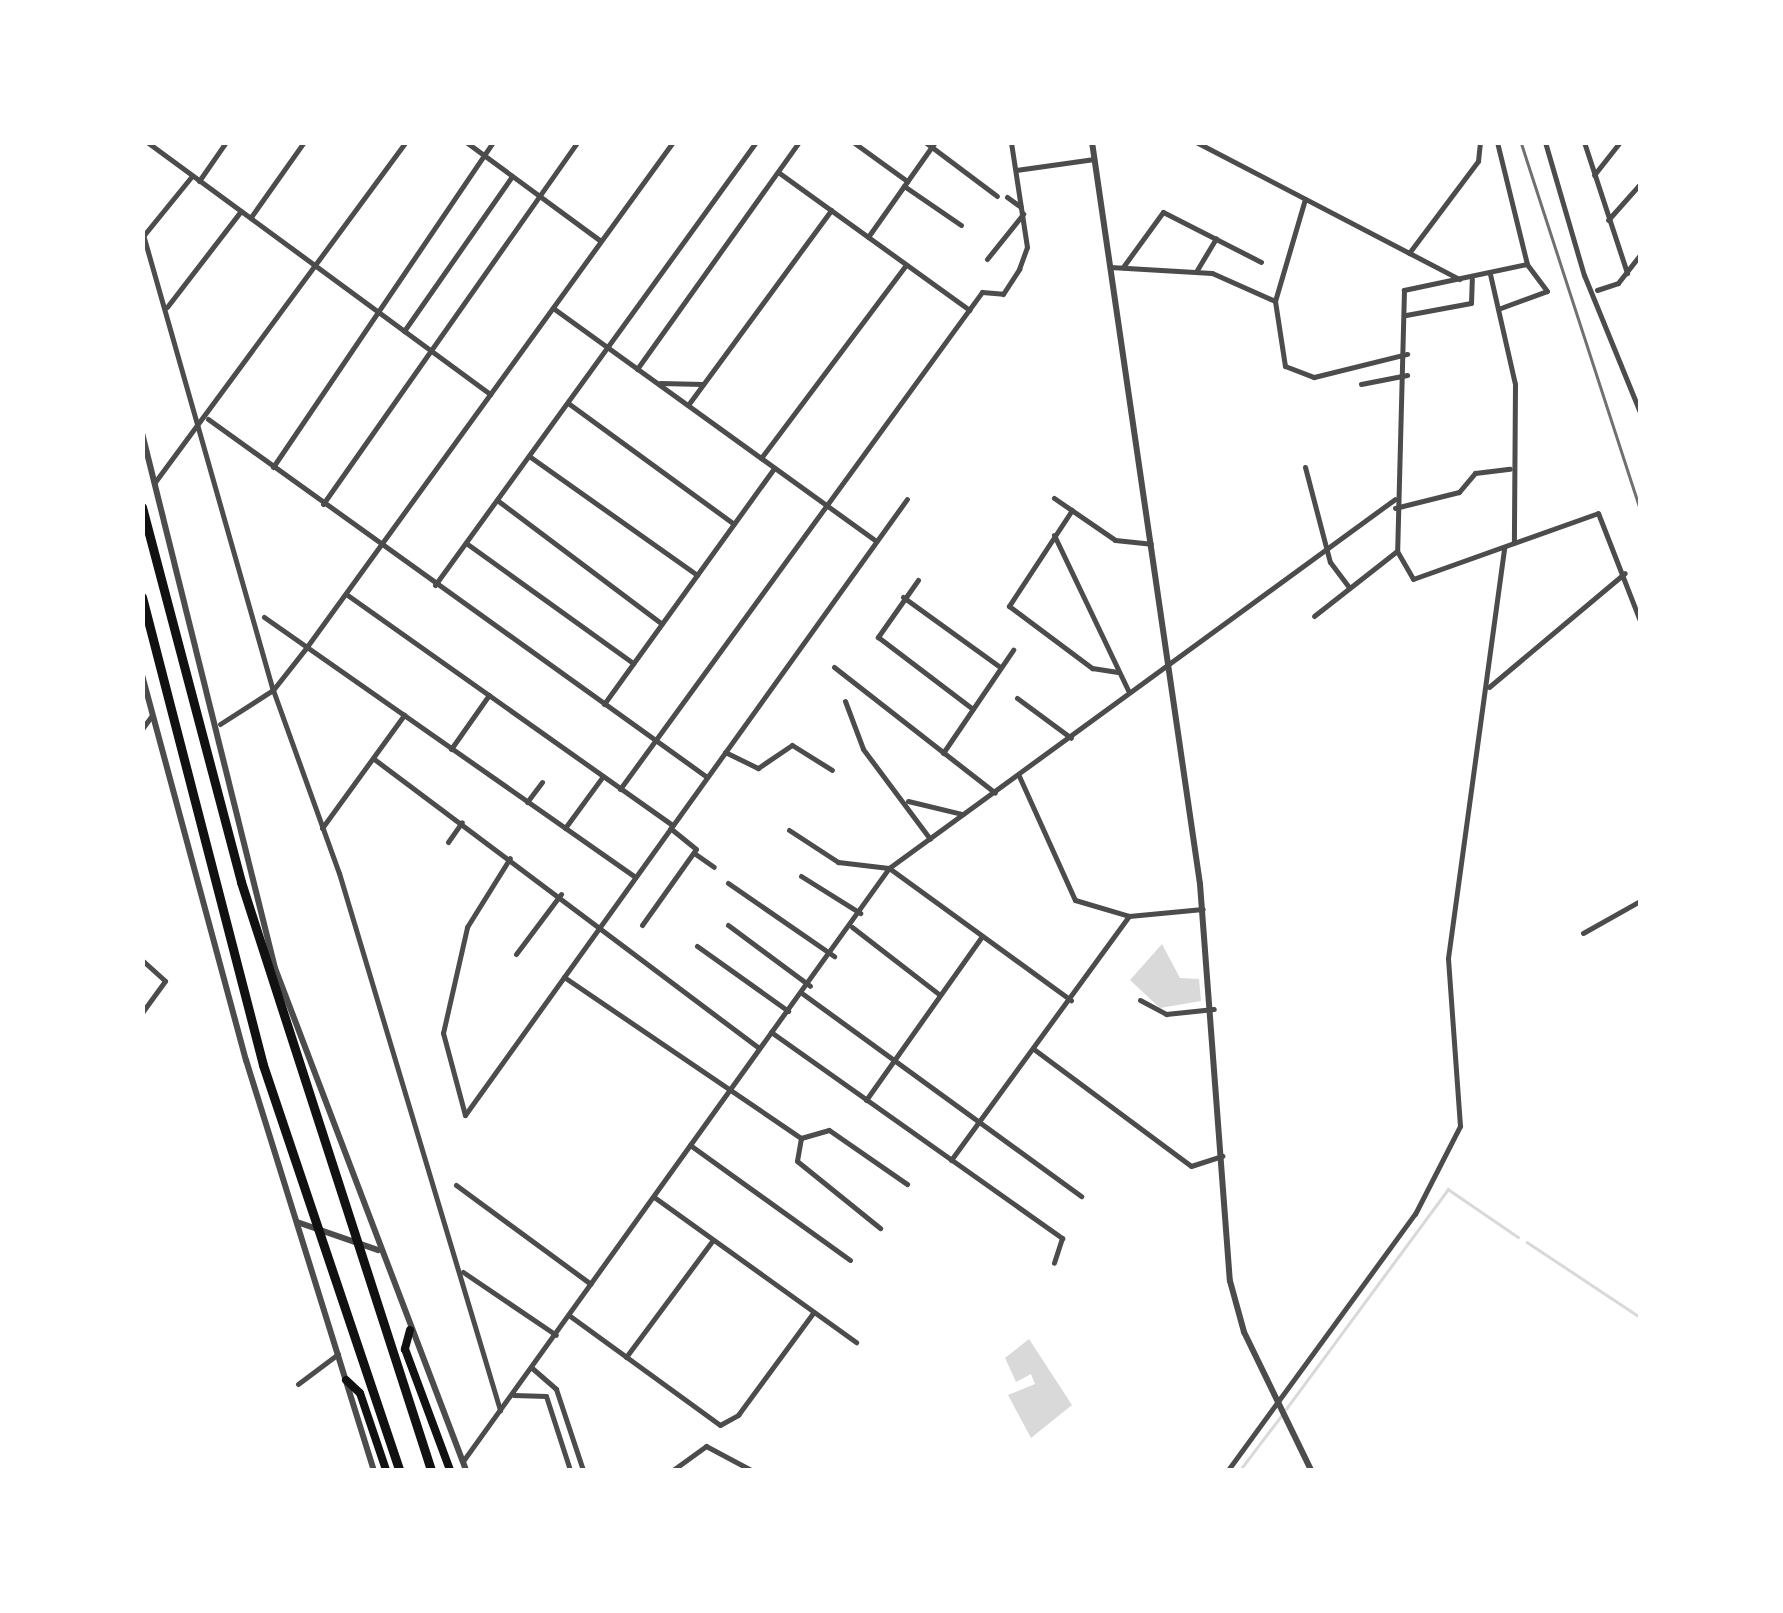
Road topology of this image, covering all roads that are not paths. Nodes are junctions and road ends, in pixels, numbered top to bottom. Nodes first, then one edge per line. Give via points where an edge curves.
1 (226, 142) edge
2 (304, 142) edge
3 (406, 142) edge
4 (466, 142) edge
5 (493, 142) edge
6 (577, 142) edge
7 (672, 142) edge
8 (756, 142) edge
9 (799, 142) edge
10 (853, 142) edge
11 (924, 142) edge
12 (1011, 142) edge
13 (1092, 142) edge
14 (1196, 142) edge
15 (1480, 142) edge
16 (1498, 142) edge
17 (1545, 142) edge
18 (1584, 142) edge
19 (1620, 142) edge
20 (146, 144) edge
21 (933, 145) edge
22 (484, 156) junction
23 (1094, 159) junction
24 (1016, 170) junction
25 (778, 172) junction
26 (1594, 175) junction
27 (192, 176) junction
28 (512, 176) junction
29 (199, 180) junction
30 (906, 184) junction
31 (1640, 184) edge
32 (540, 196) junction
33 (997, 196) dead end
34 (1007, 198) dead end
35 (1305, 199) junction
36 (831, 210) junction
37 (1022, 210) junction
38 (240, 211) junction
39 (250, 218) junction
40 (1608, 220) junction
41 (961, 225) dead end
42 (143, 233) edge
43 (868, 238) junction
44 (1216, 238) junction
45 (601, 240) junction
46 (1410, 253) junction
47 (1640, 255) edge
48 (987, 260) dead end
49 (1261, 262) dead end
50 (1527, 264) junction
51 (906, 265) junction
52 (317, 267) junction
53 (1110, 267) junction
54 (1122, 267) junction
55 (1197, 270) junction
56 (1627, 273) junction
57 (1490, 274) junction
58 (1472, 279) junction
59 (1462, 280) junction
60 (1597, 290) junction
61 (1276, 301) junction
62 (167, 306) junction
63 (553, 308) junction
64 (1498, 309) junction
65 (969, 310) junction
66 (378, 312) junction
67 (1406, 316) junction
68 (404, 331) junction
69 (608, 347) junction
70 (430, 351) junction
71 (1407, 354) junction
72 (637, 368) junction
73 (1407, 374) junction
74 (657, 383) junction
75 (704, 384) junction
76 (1361, 384) dead end
77 (490, 394) junction
78 (568, 403) junction
79 (688, 405) junction
80 (1640, 412) edge
81 (208, 419) junction
82 (198, 432) junction
83 (142, 433) edge
84 (529, 456) junction
85 (762, 458) junction
86 (272, 466) junction
87 (1304, 467) dead end
88 (774, 468) junction
89 (1510, 469) junction
90 (155, 482) junction
91 (1054, 498) dead end
92 (907, 499) dead end
93 (497, 500) junction
94 (323, 504) junction
95 (1395, 504) junction
96 (826, 506) junction
97 (142, 507) edge
98 (1072, 510) junction
99 (734, 524) junction
100 (1054, 535) junction
101 (876, 541) junction
102 (466, 543) junction
103 (1514, 543) junction
104 (1151, 544) junction
105 (380, 546) junction
106 (1325, 546) junction
107 (1504, 548) junction
108 (1396, 551) junction
109 (1625, 573) junction
110 (696, 575) junction
111 (918, 580) dead end
112 (436, 585) junction
113 (1350, 587) junction
114 (346, 594) junction
115 (142, 596) edge
116 (903, 597) junction
117 (1314, 616) dead end
118 (264, 618) dead end
119 (1640, 621) edge
120 (662, 624) junction
121 (306, 648) junction
122 (1012, 650) dead end
123 (1166, 660) junction
124 (633, 663) junction
125 (834, 667) dead end
126 (1000, 667) junction
127 (1118, 672) junction
128 (142, 674) edge
129 (1487, 689) junction
130 (272, 690) junction
131 (1129, 691) junction
132 (489, 695) junction
133 (1017, 698) dead end
134 (845, 701) dead end
135 (604, 704) junction
136 (972, 709) junction
137 (153, 713) junction
138 (404, 715) junction
139 (220, 724) junction
140 (142, 729) edge
141 (1072, 738) junction
142 (655, 741) junction
143 (451, 748) junction
144 (725, 752) junction
145 (943, 753) junction
146 (374, 760) junction
147 (832, 770) dead end
148 (603, 776) junction
149 (1019, 776) junction
150 (706, 778) junction
151 (542, 782) dead end
152 (620, 789) junction
153 (995, 793) junction
154 (908, 801) junction
155 (528, 802) junction
156 (962, 814) junction
157 (462, 822) junction
158 (671, 827) junction
159 (322, 828) junction
160 (565, 828) junction
161 (789, 830) dead end
162 (930, 839) junction
163 (448, 842) dead end
164 (694, 853) junction
165 (510, 858) junction
166 (714, 868) dead end
167 (890, 868) junction
168 (802, 876) dead end
169 (635, 877) junction
170 (728, 882) dead end
171 (561, 894) junction
172 (1640, 901) edge
173 (1203, 910) junction
174 (860, 913) junction
175 (1129, 916) junction
176 (602, 924) junction
177 (642, 925) dead end
178 (728, 925) dead end
179 (852, 927) junction
180 (1583, 933) dead end
181 (982, 936) junction
182 (697, 946) dead end
183 (516, 954) dead end
184 (834, 956) junction
185 (142, 960) edge
186 (564, 977) junction
187 (810, 986) junction
188 (803, 994) junction
189 (940, 995) junction
190 (1071, 1000) junction
191 (1140, 1000) dead end
192 (1214, 1009) junction
193 (789, 1011) junction
194 (142, 1013) edge
195 (771, 1032) junction
196 (759, 1048) junction
197 (1035, 1050) junction
198 (895, 1060) junction
199 (729, 1090) junction
200 (866, 1100) junction
201 (980, 1119) junction
202 (801, 1138) junction
203 (689, 1144) junction
204 (1222, 1156) junction
205 (951, 1160) junction
206 (907, 1184) dead end
207 (456, 1185) dead end
208 (1081, 1196) dead end
209 (654, 1197) junction
210 (295, 1222) junction
211 (880, 1228) dead end
212 (713, 1240) junction
213 (378, 1250) junction
214 (850, 1260) dead end
215 (1054, 1263) dead end
216 (461, 1271) junction
217 (591, 1284) junction
218 (813, 1313) junction
219 (570, 1316) junction
220 (410, 1330) junction
221 (556, 1335) junction
222 (856, 1342) dead end
223 (338, 1354) junction
224 (626, 1358) junction
225 (532, 1368) junction
226 (346, 1380) junction
227 (548, 1380) junction
228 (298, 1384) dead end
229 (538, 1392) junction
230 (512, 1395) junction
231 (1279, 1404) junction
232 (500, 1410) junction
233 (462, 1461) junction
234 (374, 1470) edge
235 (386, 1470) edge
236 (399, 1470) edge
237 (431, 1470) edge
238 (450, 1470) edge
239 (466, 1470) edge
240 (570, 1470) edge
241 (582, 1470) edge
242 (673, 1470) edge
243 (751, 1470) edge
244 (1228, 1470) edge
245 (1311, 1470) edge

1 - 29 street
2 - 39 street
3 - 52 street
4 - 22 street
5 - 22 street
6 - 32 street
7 - 45 street
8 - 69 street
9 - 25 street
10 - 30 street
11 - 21 street
12 - 24 street
13 - 23 street
14 - 35 street
15 - 46 street via 1478,161
16 - 50 street
17 - 60 street via 1584,275
18 - 26 street
19 - 26 street
20 - 27 street
21 - 30 street
21 - 33 street
22 - 28 street
22 - 66 street
23 - 24 street
23 - 53 street
24 - 37 street
25 - 36 street
25 - 72 street
26 - 40 street
27 - 29 street
27 - 42 street
28 - 32 street
28 - 68 street
29 - 38 street
30 - 41 street
30 - 43 street
31 - 40 street
32 - 45 street
32 - 70 street
34 - 37 street
35 - 46 street
35 - 61 street
36 - 43 street
36 - 75 street
37 - 48 street
37 - 65 street via 1019,270 1003,294 985,290
38 - 39 street
38 - 62 street
39 - 52 street
40 - 56 street
42 - 62 street
43 - 51 street
44 - 49 street
44 - 54 street via 1163,212
44 - 55 street
45 - 63 street
46 - 59 street
47 - 56 street
50 - 57 street
50 - 64 street via 1547,291
51 - 65 street
51 - 85 street
52 - 66 street
52 - 81 street
53 - 54 street
53 - 104 street
54 - 55 street
55 - 61 street
56 - 60 street
57 - 58 street
57 - 64 street
58 - 59 street
58 - 67 street via 1471,304
59 - 67 street via 1407,286
60 - 80 street
61 - 71 street via 1276,341 1292,373 1314,377
62 - 82 street
63 - 69 street
63 - 77 street
64 - 89 street via 1514,384
65 - 96 street
66 - 68 street
66 - 86 street
67 - 71 street
68 - 70 street
69 - 72 street
69 - 78 street
70 - 77 street
70 - 94 street
71 - 73 street
72 - 74 street
73 - 76 street
73 - 95 street
74 - 75 street
74 - 79 street
75 - 79 street
77 - 105 street
78 - 84 street
78 - 99 street
79 - 85 street
81 - 82 street
81 - 86 street
82 - 90 street
82 - 130 street
83 - 90 street
84 - 93 street
84 - 110 street
85 - 88 street
86 - 94 street
87 - 106 street
88 - 96 street
88 - 99 street
89 - 95 street via 1475,473 1458,492
89 - 103 street
90 - 139 street
91 - 98 street
92 - 101 street
93 - 102 street
93 - 120 street
94 - 105 street
95 - 106 street
95 - 108 street
96 - 101 street
96 - 142 street
97 - 237 highway via 304,1092
98 - 100 street
98 - 104 street via 1115,540
99 - 110 street
100 - 127 street
100 - 127 street via 1008,606 1092,668
101 - 144 street
102 - 112 street
102 - 124 street
103 - 107 street
103 - 109 street via 1598,514
104 - 123 street
105 - 112 street
105 - 114 street
106 - 113 street
106 - 123 street
107 - 108 street via 1413,579
107 - 129 street
108 - 113 street
109 - 119 street
109 - 129 street
110 - 120 street
111 - 116 street
112 - 135 street
113 - 117 street
114 - 121 street
114 - 132 street
115 - 236 highway via 263,1065
116 - 126 street
116 - 136 street via 878,637
118 - 121 street
120 - 124 street
121 - 130 street
121 - 138 street
122 - 126 street
123 - 131 street
123 - 173 street
124 - 135 street
125 - 145 street
126 - 136 street
127 - 131 street
128 - 137 street
129 - 231 street via 1448,958 1460,1126 1422,1202
130 - 139 street
130 - 159 street
131 - 141 street
132 - 143 street
132 - 148 street
133 - 141 street
134 - 154 street via 863,749
135 - 142 street
136 - 145 street
137 - 140 street
137 - 210 street
138 - 143 street
138 - 146 street
139 - 213 street via 275,968
141 - 149 street
142 - 150 street
142 - 152 street
143 - 155 street
144 - 147 street via 758,768 792,745
144 - 150 street
145 - 153 street
146 - 157 street
146 - 159 street
148 - 152 street
148 - 160 street
149 - 153 street
149 - 175 street via 1074,900
150 - 158 street
151 - 155 street
152 - 158 street
153 - 156 street
154 - 156 street
154 - 162 street
155 - 160 street
156 - 162 street
157 - 163 street
157 - 165 street
158 - 164 street
158 - 169 street
159 - 216 street
160 - 169 street
161 - 167 street via 838,862
162 - 167 street
164 - 166 street
164 - 177 street
165 - 171 street
165 - 186 street via 466,927 443,1033 465,1115
167 - 174 street
167 - 181 street
168 - 174 street
169 - 176 street
170 - 184 street
171 - 176 street
171 - 183 street
172 - 180 street
173 - 175 street
173 - 192 street
174 - 179 street
175 - 190 street
176 - 186 street
176 - 196 street
178 - 187 street
179 - 184 street
179 - 189 street
181 - 189 street
181 - 190 street
182 - 193 street
184 - 187 street
185 - 194 street via 165,982
186 - 199 street
187 - 188 street
188 - 193 street
188 - 198 street
189 - 198 street
190 - 197 street
191 - 192 street via 1166,1014
192 - 204 street
193 - 195 street
195 - 196 street
195 - 200 street
196 - 199 street
197 - 201 street
197 - 204 street via 1191,1166
198 - 200 street
198 - 201 street
199 - 202 street
199 - 203 street
200 - 205 street
201 - 205 street
201 - 208 street
202 - 206 street via 829,1130
202 - 211 street via 797,1160
203 - 209 street
203 - 214 street
204 - 231 street via 1230,1281
205 - 215 street via 1062,1238
207 - 217 street
209 - 212 street
209 - 217 street
210 - 213 street
210 - 223 street
212 - 218 street
212 - 224 street
213 - 220 street
216 - 221 street
216 - 232 street
217 - 219 street
218 - 222 street
218 - 224 street via 738,1415 720,1425
219 - 221 street
219 - 224 street
220 - 233 street
220 - 238 main road via 406,1349
221 - 225 street
223 - 226 street
223 - 228 street
225 - 227 street
225 - 230 street
226 - 234 street
226 - 235 main road via 360,1393
227 - 229 street
227 - 241 street
229 - 230 street
229 - 240 street via 551,1404
230 - 232 street
231 - 244 street
231 - 245 street
232 - 233 street
233 - 239 street
242 - 243 street via 706,1446

